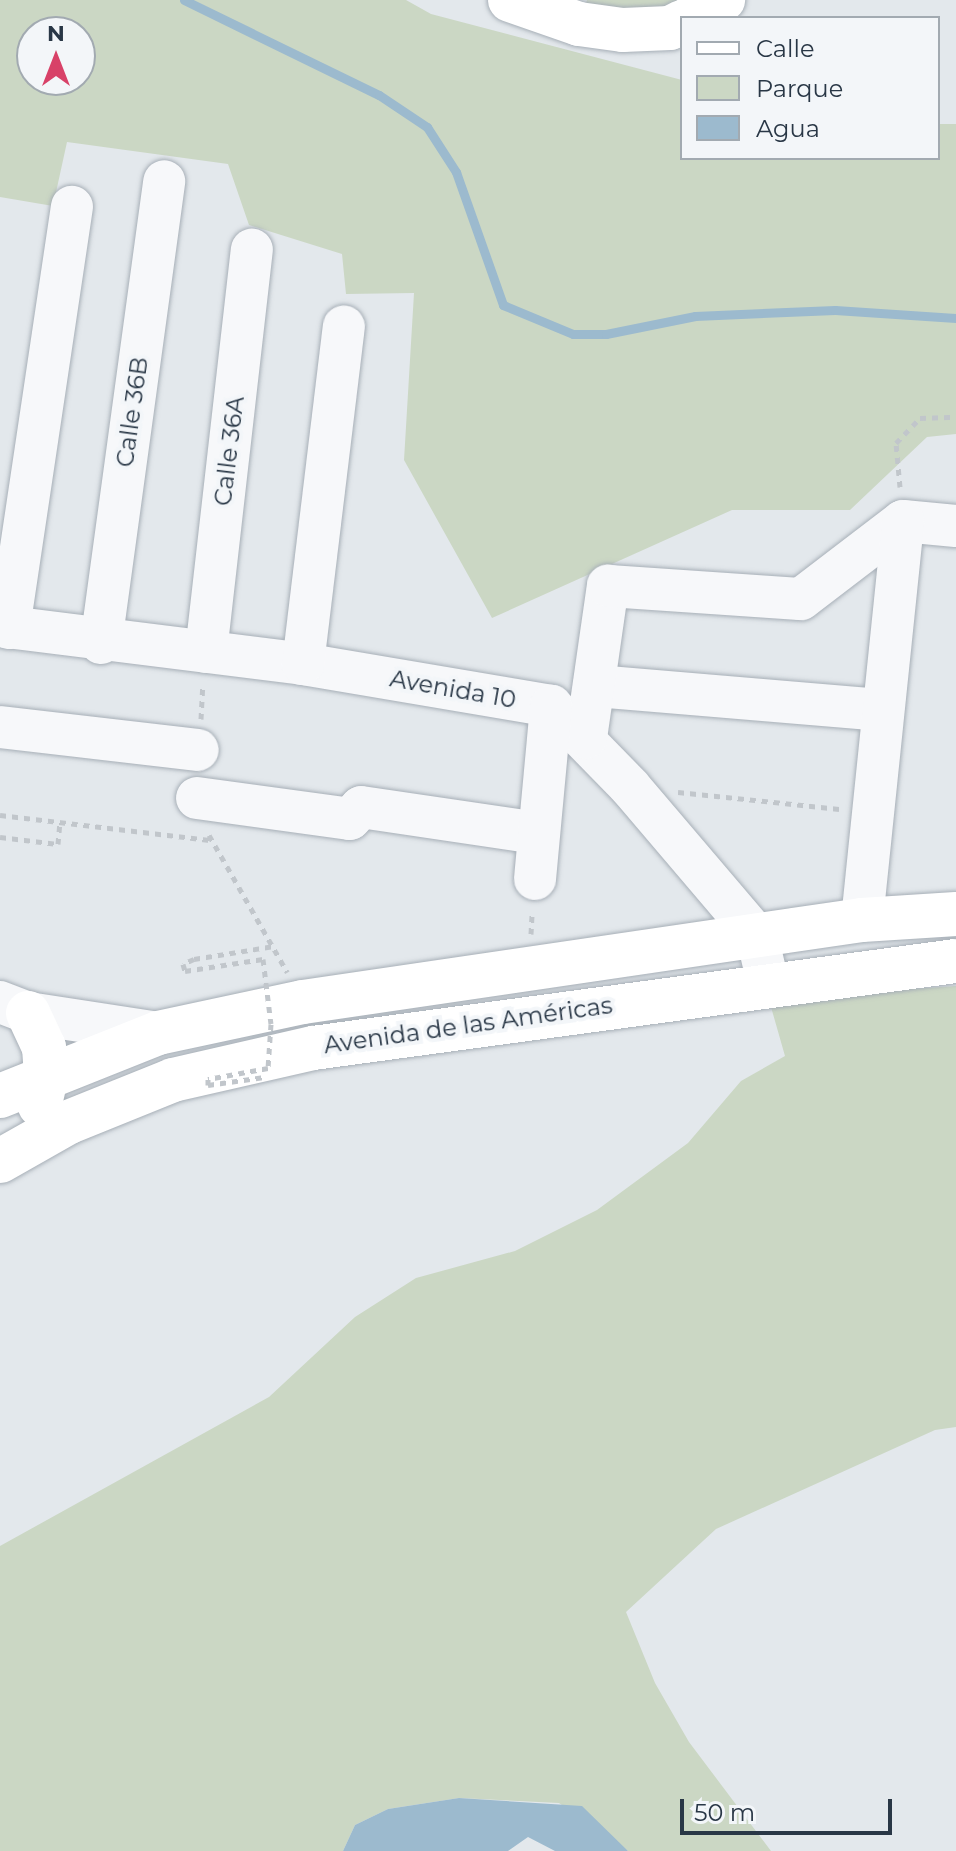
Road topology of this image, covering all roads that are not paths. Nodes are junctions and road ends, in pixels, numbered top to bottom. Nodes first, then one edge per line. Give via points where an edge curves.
1 (510, 0) edge
2 (723, 0) edge
3 (694, 16) edge
4 (680, 23) edge
5 (164, 181) dead end
6 (72, 207) dead end
7 (252, 250) dead end
8 (344, 326) dead end
9 (903, 521) junction
10 (956, 526) edge
11 (5, 627) edge
12 (101, 643) junction
13 (206, 652) junction
14 (303, 664) junction
15 (596, 686) junction
16 (551, 706) junction
17 (883, 710) junction
18 (0, 727) edge
19 (586, 738) junction
20 (198, 750) dead end
21 (197, 798) dead end
22 (538, 833) junction
23 (535, 879) road end
24 (956, 914) edge
25 (862, 920) junction
26 (757, 936) junction
27 (956, 961) edge
28 (768, 983) junction
29 (14, 1008) edge
30 (158, 1033) junction
31 (46, 1078) junction
32 (0, 1096) edge
33 (0, 1141) edge
34 (0, 1161) edge

1 - 4 main road via 579,24 623,30
2 - 3 main road
5 - 12 street, Calle 36B
6 - 11 street
7 - 13 street, Calle 36A
8 - 14 street
9 - 10 street
9 - 15 street via 801,599 608,586
9 - 17 street
11 - 12 street, Avenida 10
12 - 13 street, Avenida 10
13 - 14 street, Avenida 10
14 - 16 street, Avenida 10
15 - 17 street
15 - 19 street
16 - 19 street, Avenida 10
16 - 22 street
17 - 25 street
18 - 20 street
19 - 26 street, Avenida 10
21 - 22 street via 350,819 361,807
22 - 23 street
24 - 25 main road, Avenida de las Américas
25 - 26 main road, Avenida de las Américas
26 - 28 street, Avenida 10
26 - 30 main road, Avenida de las Américas via 303,1002
27 - 28 main road, Avenida de las Américas
28 - 34 main road, Avenida de las Américas via 297,1051 173,1080 69,1122
29 - 30 street
29 - 31 main road via 44,1047
30 - 31 main road, Avenida de las Américas
31 - 32 main road, Avenida de las Américas
31 - 33 main road via 35,1113

